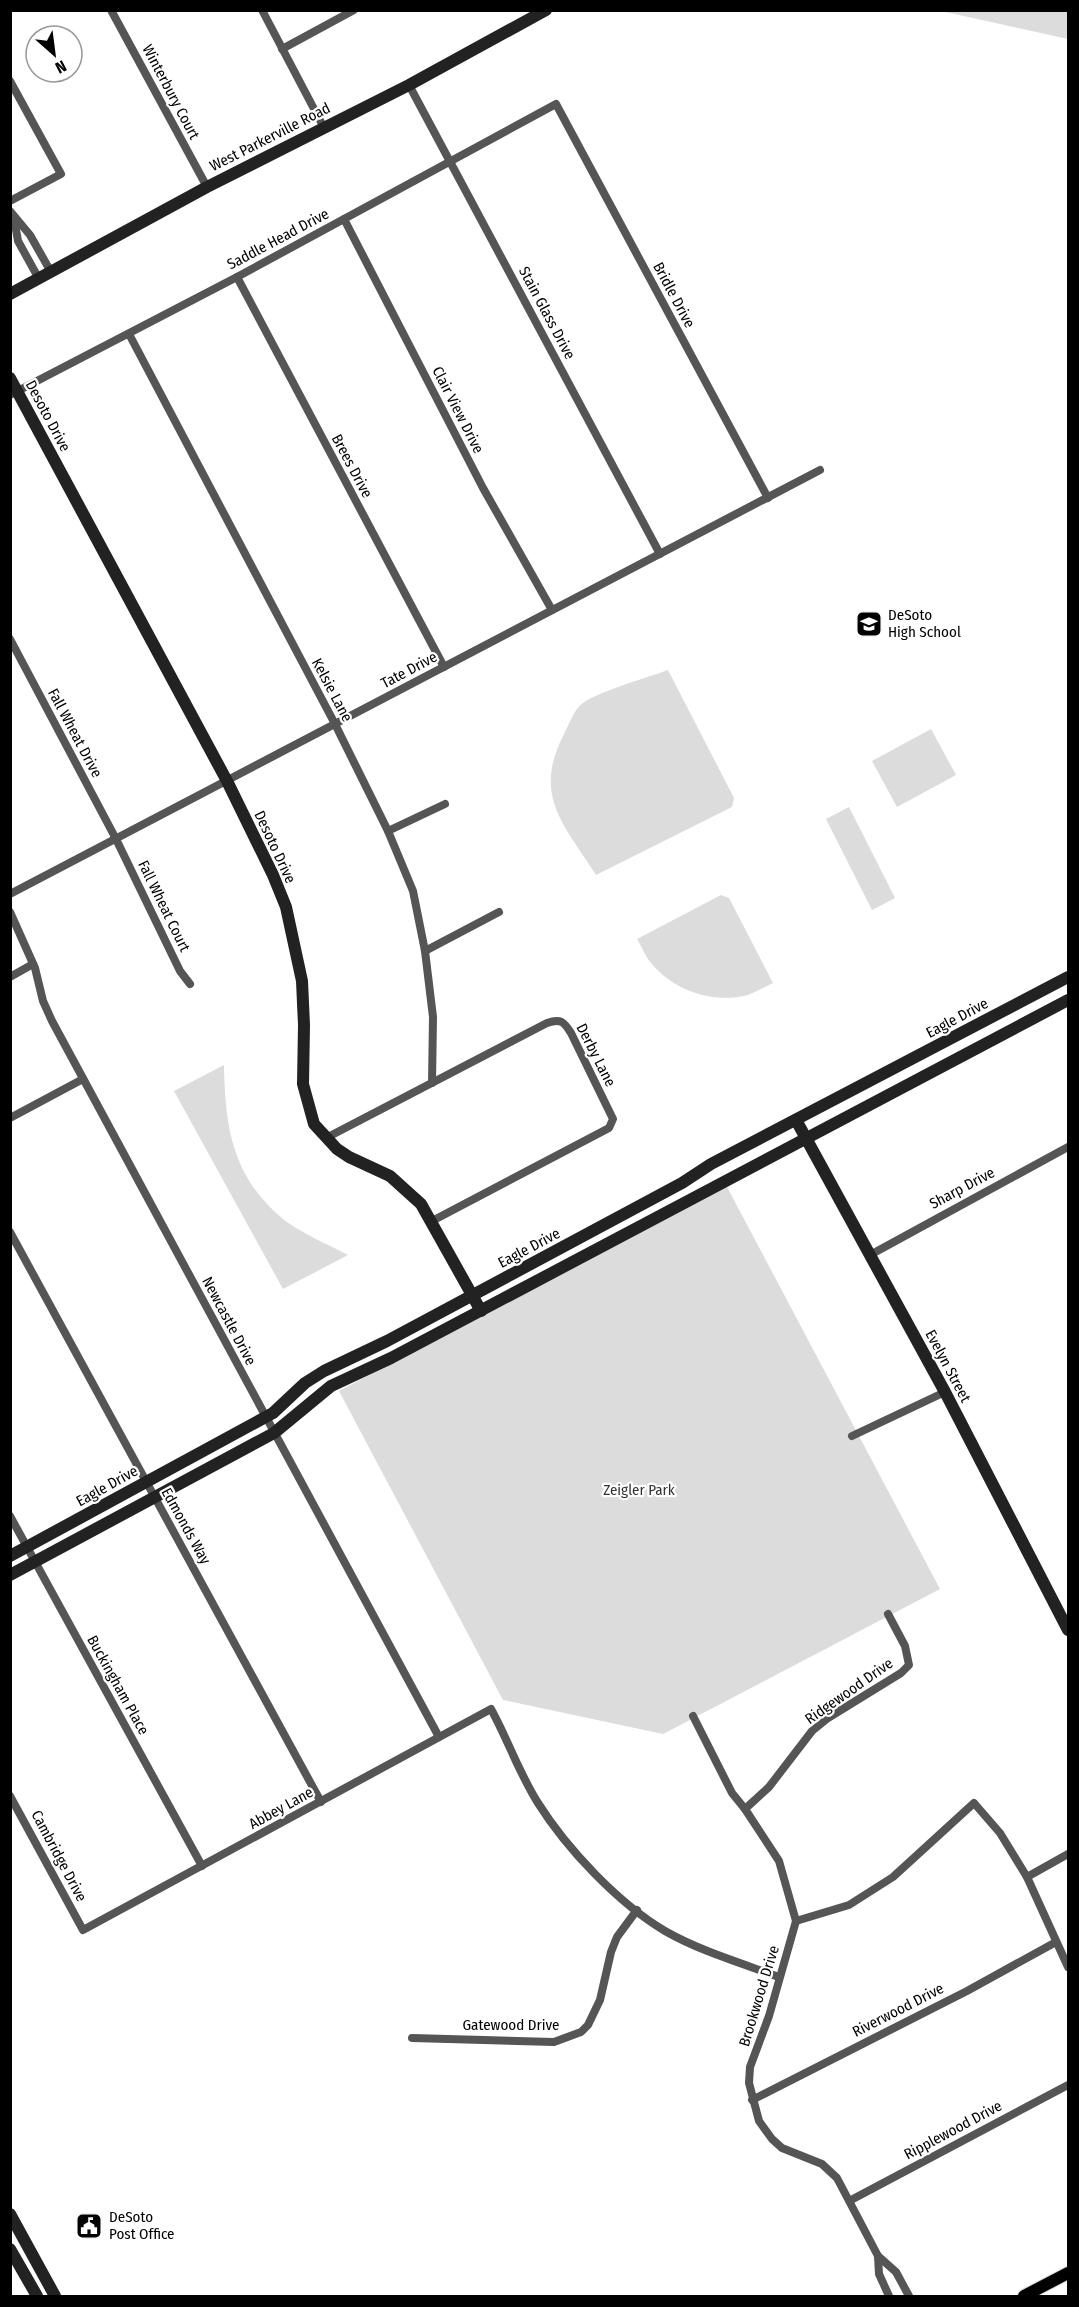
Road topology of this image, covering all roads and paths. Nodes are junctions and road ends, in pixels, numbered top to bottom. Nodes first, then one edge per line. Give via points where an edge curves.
1 (111, 10) edge
2 (262, 10) edge
3 (354, 10) edge
4 (546, 10) edge
5 (282, 49) junction
6 (10, 81) edge
7 (409, 85) junction
8 (556, 104) joint
9 (323, 126) junction
10 (451, 162) junction
11 (207, 187) junction
12 (10, 201) edge
13 (12, 215) edge
14 (345, 219) junction
15 (51, 272) junction
16 (237, 277) junction
17 (39, 279) junction
18 (10, 294) edge
19 (129, 334) junction
20 (10, 378) edge
21 (14, 393) edge
22 (820, 470) dead end
23 (768, 498) junction
24 (660, 554) junction
25 (552, 610) junction
26 (10, 639) edge
27 (444, 667) junction
28 (335, 724) junction
29 (227, 781) junction
30 (445, 804) dead end
31 (388, 831) junction
32 (116, 839) junction
33 (10, 894) edge
34 (10, 912) edge
35 (499, 912) dead end
36 (425, 951) junction
37 (33, 964) junction
38 (10, 976) edge
39 (1068, 977) edge
40 (190, 984) dead end
41 (1068, 1000) edge
42 (948, 1041) junction
43 (958, 1058) junction
44 (83, 1079) junction
45 (432, 1083) junction
46 (10, 1118) edge
47 (796, 1120) junction
48 (326, 1138) junction
49 (806, 1138) junction
50 (1068, 1147) edge
51 (704, 1168) junction
52 (714, 1187) junction
53 (432, 1221) junction
54 (10, 1232) edge
55 (590, 1232) junction
56 (870, 1255) junction
57 (517, 1292) junction
58 (472, 1295) junction
59 (480, 1311) junction
60 (324, 1371) junction
61 (331, 1386) junction
62 (945, 1392) junction
63 (266, 1417) junction
64 (274, 1433) junction
65 (852, 1436) dead end
66 (146, 1482) junction
67 (155, 1497) junction
68 (10, 1516) edge
69 (27, 1547) junction
70 (10, 1556) edge
71 (35, 1562) junction
72 (10, 1575) edge
73 (888, 1614) dead end
74 (1068, 1630) edge
75 (693, 1716) dead end
76 (439, 1737) junction
77 (10, 1796) edge
78 (321, 1802) junction
79 (745, 1809) junction
80 (1068, 1854) edge
81 (202, 1866) junction
82 (1026, 1877) junction
83 (637, 1910) junction
84 (796, 1921) junction
85 (83, 1930) joint
86 (1056, 1942) junction
87 (1068, 1967) edge
88 (779, 1977) junction
89 (412, 2038) dead end
90 (1068, 2085) edge
91 (752, 2100) junction
92 (851, 2200) junction
93 (10, 2214) edge
94 (10, 2249) edge
95 (878, 2256) junction
96 (1068, 2274) edge
97 (37, 2296) edge
98 (55, 2296) edge
99 (889, 2296) edge
100 (909, 2296) edge
101 (1024, 2296) edge

1 - 11 street, Winterbury Court
2 - 5 street
3 - 5 street
4 - 7 street, West Parkerville Road
5 - 9 street
6 - 12 street via 61,174
7 - 9 street, West Parkerville Road
7 - 10 street, Stain Glass Drive
8 - 10 street, Saddle Head Drive
8 - 23 street, Bridle Drive
9 - 11 street, West Parkerville Road
10 - 14 street, Saddle Head Drive
10 - 24 street, Stain Glass Drive
11 - 15 street, West Parkerville Road
13 - 15 street via 30,235
13 - 17 street via 18,241
14 - 16 street, Saddle Head Drive
14 - 25 street, Clair View Drive via 483,488
15 - 17 street, West Parkerville Road
16 - 19 street, Saddle Head Drive
16 - 27 street, Brees Drive
17 - 18 street, West Parkerville Road
19 - 21 street, Saddle Head Drive
19 - 28 street, Kelsie Lane
20 - 21 street, Desoto Drive
21 - 29 street, Desoto Drive
22 - 23 street, Tate Drive
23 - 24 street, Tate Drive
24 - 25 street, Tate Drive
25 - 27 street, Tate Drive
26 - 32 street, Fall Wheat Drive
27 - 28 street, Tate Drive
28 - 29 street, Tate Drive
28 - 31 street, Kelsie Lane
29 - 32 street, Tate Drive
29 - 48 street, Desoto Drive via 288,913 302,981 303,1084 314,1124
30 - 31 street
31 - 36 street, Kelsie Lane via 412,891
32 - 33 street, Tate Drive
32 - 40 street, Fall Wheat Court
34 - 37 street, Newcastle Drive
35 - 36 street
36 - 45 street, Kelsie Lane via 433,1017
37 - 38 street
37 - 44 street, Newcastle Drive via 43,1001
39 - 42 street, Eagle Drive
41 - 43 street
42 - 43 street
42 - 47 street, Eagle Drive
43 - 49 street
44 - 46 street
44 - 63 street, Newcastle Drive
45 - 48 street, Derby Lane
45 - 53 street, Derby Lane via 557,1019 571,1033 612,1119 609,1128 599,1135
47 - 49 street, Evelyn Street
47 - 51 street, Eagle Drive
48 - 53 street, Desoto Drive via 349,1157 390,1176 421,1204
49 - 52 street
49 - 56 street, Evelyn Street
50 - 56 street, Sharp Drive
51 - 52 street
51 - 55 street, Eagle Drive
52 - 57 street
53 - 58 street, Desoto Drive
54 - 66 street, Edmonds Way
55 - 57 street via 544,1266 514,1282
55 - 58 street, Eagle Drive
56 - 62 street, Evelyn Street
57 - 59 street
58 - 59 street, Desoto Drive
58 - 60 street, Eagle Drive
59 - 61 street
60 - 61 street
60 - 63 street, Eagle Drive
61 - 64 street
62 - 65 street
62 - 74 street, Evelyn Street
63 - 64 street, Newcastle Drive
63 - 66 street, Eagle Drive
64 - 67 street
64 - 76 street, Newcastle Drive
66 - 67 street, Edmonds Way
66 - 69 street, Eagle Drive
67 - 71 street
67 - 78 street, Edmonds Way
68 - 69 street, Buckingham Place
69 - 70 street, Eagle Drive
69 - 71 street, Buckingham Place
71 - 72 street
71 - 81 street, Buckingham Place
73 - 79 street, Ridgewood Drive via 905,1647 909,1665 812,1731 769,1787
75 - 79 street via 732,1792
76 - 78 street, Abbey Lane
76 - 83 street, Abbey Lane via 491,1709 538,1802 560,1834 593,1872
77 - 85 street, Cambridge Drive
78 - 81 street, Abbey Lane
79 - 84 street via 779,1861
80 - 82 street
81 - 85 street, Abbey Lane
82 - 84 street via 1000,1833 974,1803 893,1877 849,1905
82 - 86 street
83 - 88 street via 665,1931
83 - 89 street, Gatewood Drive via 617,1938 600,2000 581,2032 554,2042
84 - 88 street, Brookwood Drive
86 - 87 street
86 - 91 street, Riverwood Drive
88 - 91 street, Brookwood Drive via 750,2067
90 - 92 street, Ripplewood Drive
91 - 92 street, Brookwood Drive via 759,2121 772,2139 782,2148 822,2164
92 - 95 street, Brookwood Drive
93 - 98 street
94 - 97 street
95 - 99 street, Brookwood Drive
95 - 100 street, Brookwood Drive via 896,2272
96 - 101 main road

